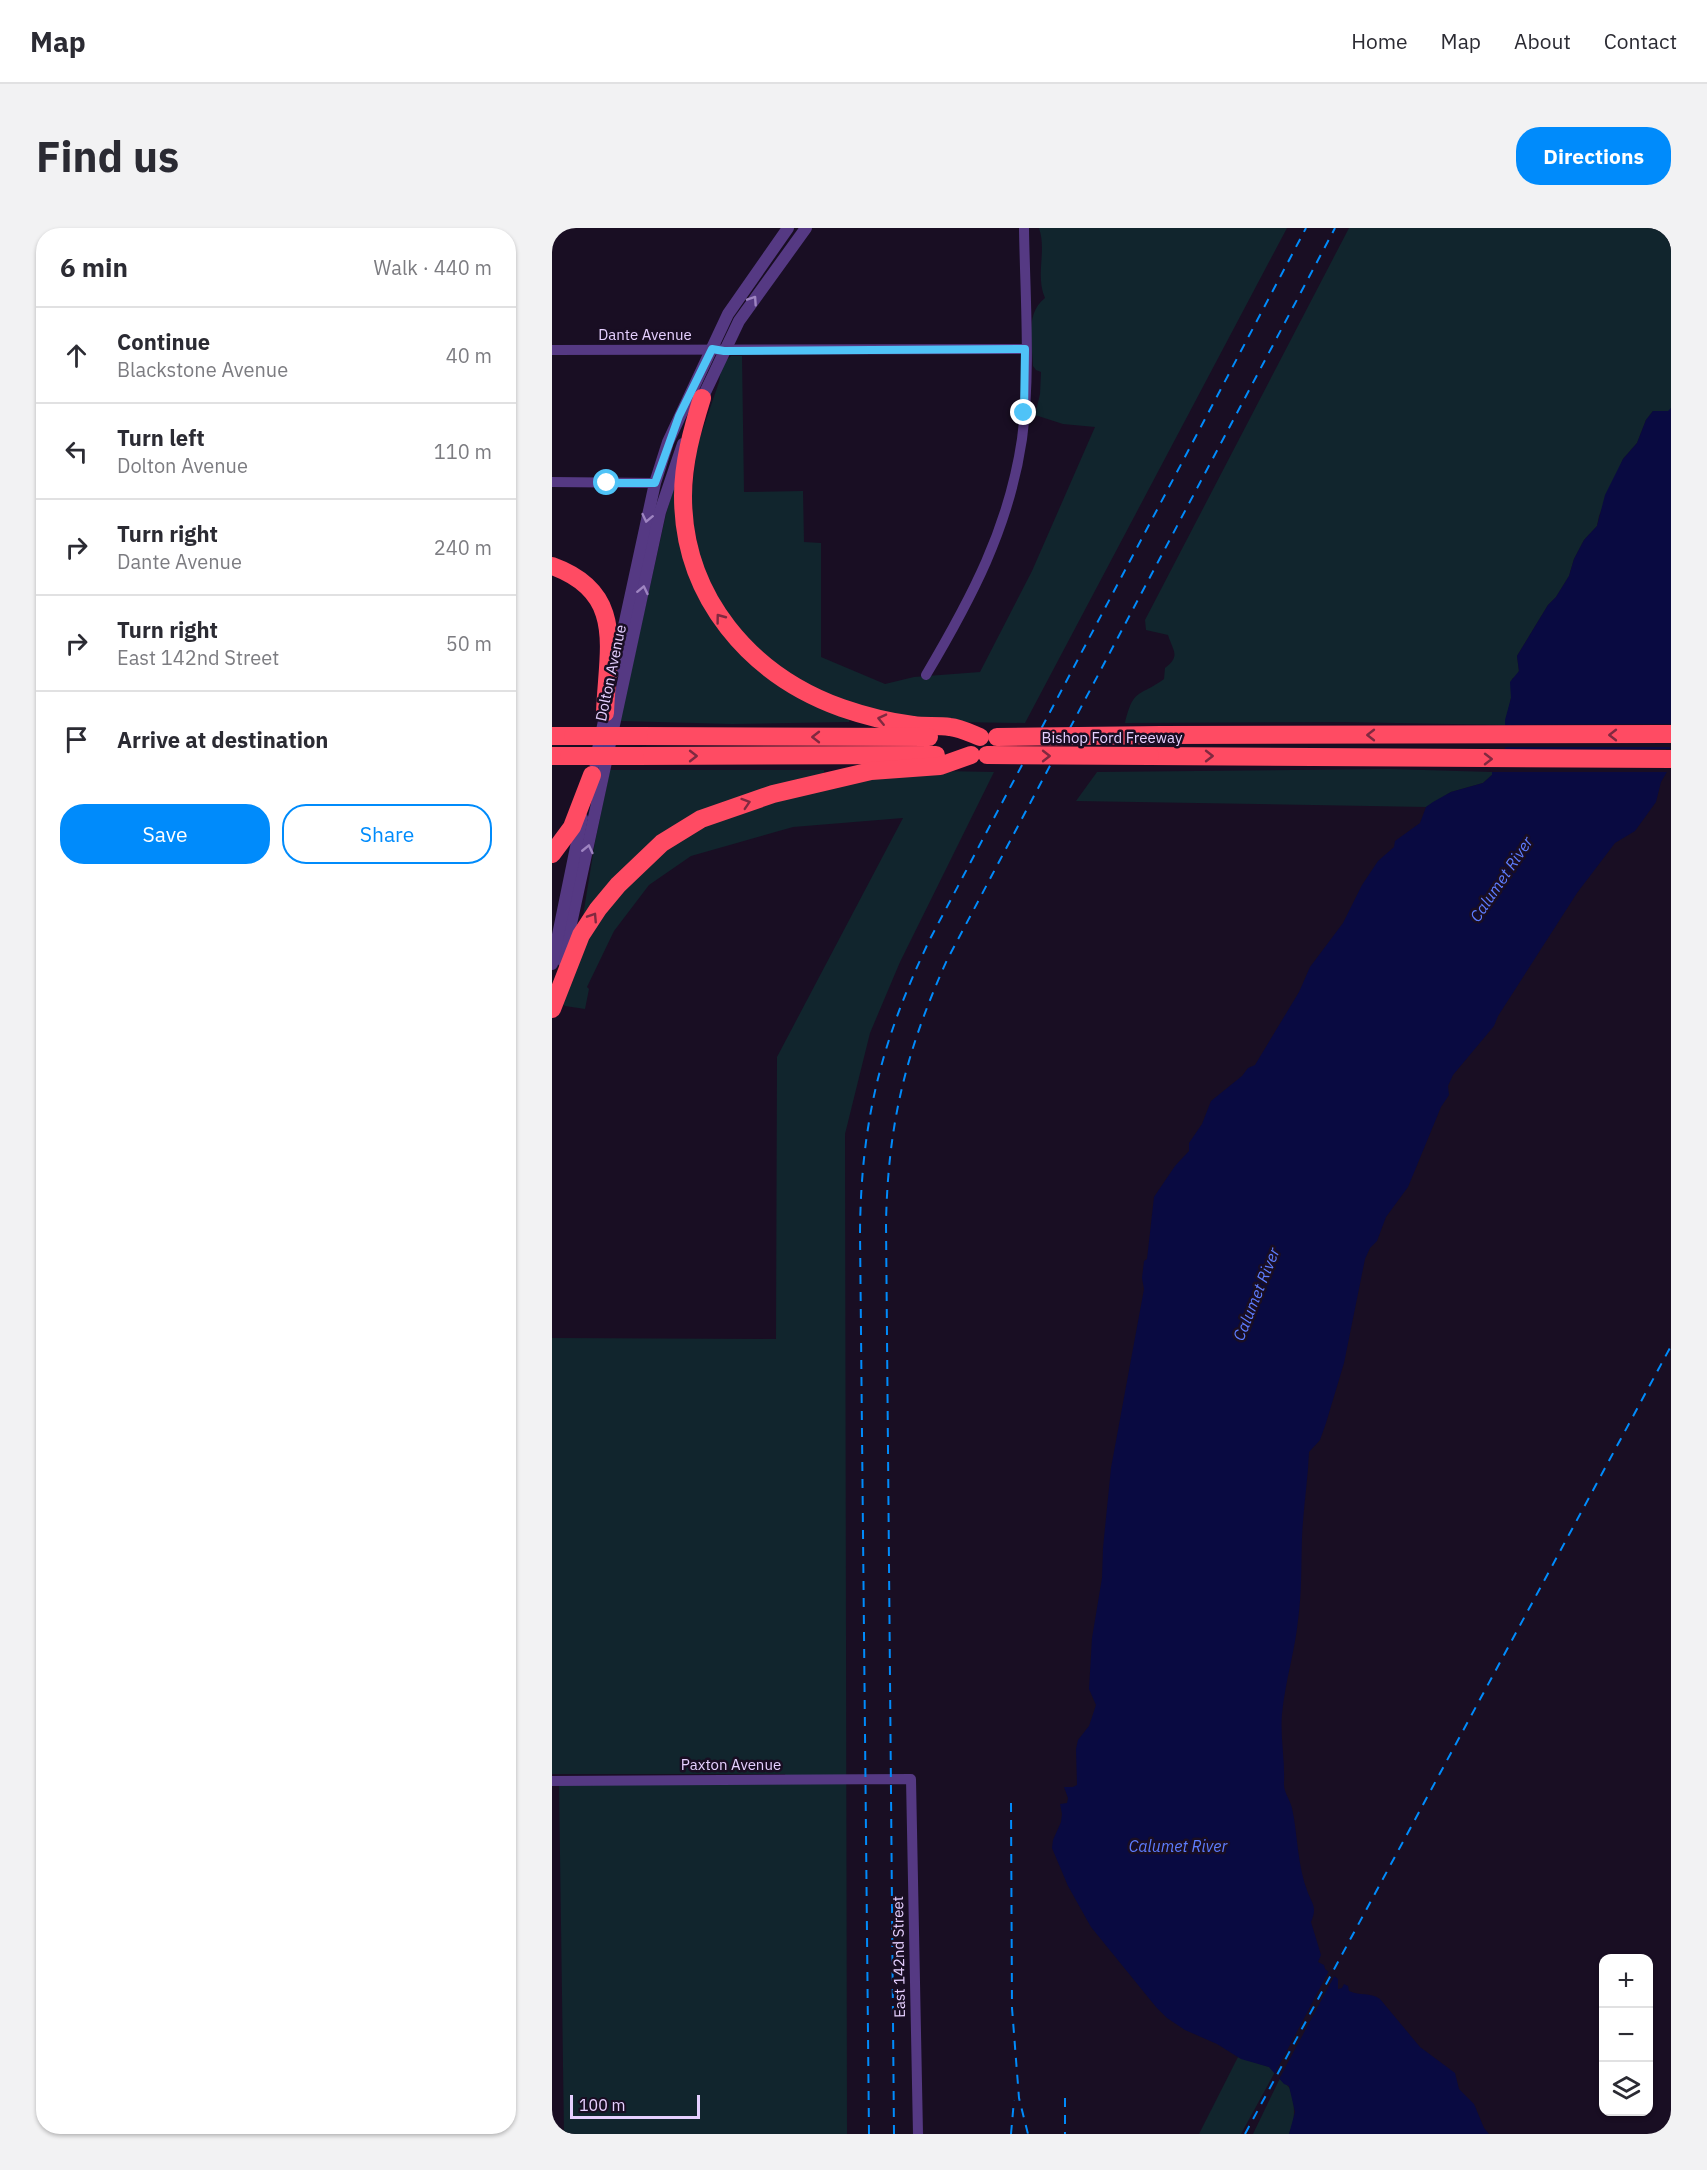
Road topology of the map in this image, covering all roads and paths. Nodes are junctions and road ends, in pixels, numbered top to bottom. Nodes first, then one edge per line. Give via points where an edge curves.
1 (788, 228) edge
2 (803, 228) edge
3 (1024, 228) edge
4 (1025, 349) junction
5 (552, 350) edge
6 (718, 350) junction
7 (702, 398) junction
8 (552, 482) edge
9 (655, 483) junction
10 (552, 566) edge
11 (926, 675) dead end
12 (605, 713) junction
13 (1671, 734) edge
14 (553, 736) edge
15 (988, 737) junction
16 (979, 755) junction
17 (557, 756) edge
18 (1671, 759) edge
19 (592, 775) junction
20 (552, 854) edge
21 (559, 939) edge
22 (552, 964) edge
23 (552, 1009) edge
24 (911, 1779) joint
25 (552, 1781) edge
26 (918, 2134) edge

1 - 6 street via 728,314
6 -> 2 street
3 - 4 street
4 - 6 street, Dante Avenue
4 - 11 street via 1023,430 1006,510 969,602
5 - 6 street, Dante Avenue
6 - 7 street, Dolton Avenue
6 - 9 street, Dolton Avenue via 679,416
15 -> 7 highway via 952,727 896,723 841,707 806,693 777,675 735,637 702,585 685,523 686,470
21 -> 7 street, Dolton Avenue via 660,512
8 - 9 street
9 -> 12 street, Dolton Avenue
10 - 12 highway via 582,580 596,596 609,625
12 - 19 street, Dolton Avenue
13 -> 15 highway, Bishop Ford Freeway, bridge
15 -> 14 highway, Bishop Ford Freeway, bridge
17 -> 16 highway, Bishop Ford Freeway, bridge
16 -> 18 highway, Bishop Ford Freeway, bridge
23 -> 16 highway via 581,935 598,909 662,843 701,819 773,794 871,771 940,766
19 - 20 highway via 572,827
19 - 21 street, Dolton Avenue
21 - 22 street, Dolton Avenue
21 - 23 street, Dolton Avenue
24 - 25 street, Paxton Avenue
24 - 26 street, East 142nd Street

